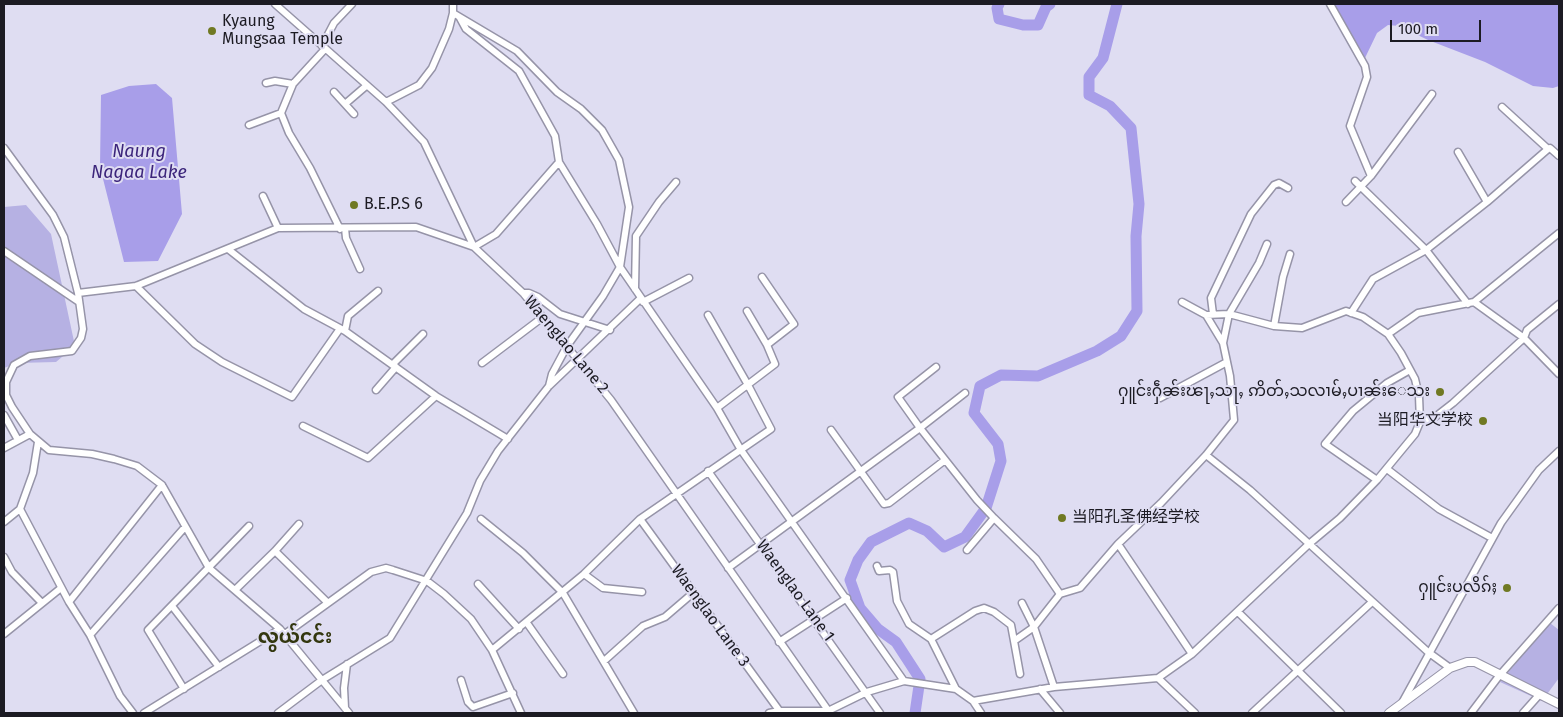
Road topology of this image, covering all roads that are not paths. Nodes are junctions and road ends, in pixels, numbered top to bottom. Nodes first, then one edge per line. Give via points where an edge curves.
1 (276, 4) edge
2 (352, 4) edge
3 (453, 4) edge
4 (1330, 4) edge
5 (457, 14) junction
6 (324, 48) junction
7 (266, 83) dead end
8 (293, 84) junction
9 (366, 86) junction
10 (334, 92) dead end
11 (1432, 94) dead end
12 (386, 102) junction
13 (345, 104) junction
14 (1502, 107) dead end
15 (281, 113) junction
16 (354, 114) dead end
17 (249, 125) dead end
18 (4, 148) edge
19 (1548, 149) junction
20 (1458, 152) dead end
21 (1559, 156) edge
22 (559, 162) junction
23 (1371, 176) junction
24 (1355, 181) dead end
25 (676, 182) dead end
26 (1360, 187) junction
27 (1288, 188) dead end
28 (263, 196) dead end
29 (1346, 202) dead end
30 (1487, 202) junction
31 (278, 228) junction
32 (343, 229) junction
33 (1559, 233) edge
34 (1267, 244) dead end
35 (474, 247) junction
36 (228, 249) junction
37 (1426, 250) junction
38 (4, 251) edge
39 (1290, 254) dead end
40 (620, 267) junction
41 (360, 269) dead end
42 (762, 277) dead end
43 (689, 278) dead end
44 (136, 286) junction
45 (378, 290) dead end
46 (635, 290) junction
47 (78, 293) junction
48 (523, 293) junction
49 (642, 300) junction
50 (79, 302) junction
51 (1182, 302) dead end
52 (1471, 303) junction
53 (1559, 304) edge
54 (747, 311) dead end
55 (1351, 313) junction
56 (1213, 314) junction
57 (1229, 314) junction
58 (708, 315) dead end
59 (1206, 315) junction
60 (543, 317) junction
61 (583, 323) junction
62 (1274, 326) junction
63 (610, 330) junction
64 (342, 331) junction
65 (423, 334) dead end
66 (1388, 334) junction
67 (1524, 338) junction
68 (1222, 343) junction
69 (767, 345) junction
70 (568, 346) junction
71 (579, 360) junction
72 (1227, 362) junction
73 (482, 363) dead end
74 (394, 366) junction
75 (936, 367) dead end
76 (1410, 370) junction
77 (1559, 374) edge
78 (748, 385) junction
79 (549, 386) junction
80 (376, 390) dead end
81 (965, 392) dead end
82 (436, 396) junction
83 (1160, 398) dead end
84 (717, 408) junction
85 (4, 415) edge
86 (1420, 422) junction
87 (303, 426) dead end
88 (920, 428) junction
89 (831, 430) dead end
90 (30, 434) junction
91 (508, 439) junction
92 (18, 440) junction
93 (38, 442) junction
94 (4, 448) edge
95 (741, 450) junction
96 (1559, 451) edge
97 (1206, 455) junction
98 (945, 460) junction
99 (1387, 469) junction
100 (708, 470) junction
101 (861, 472) junction
102 (1378, 480) junction
103 (162, 486) junction
104 (678, 493) junction
105 (20, 509) junction
106 (994, 518) junction
107 (481, 519) dead end
108 (640, 519) junction
109 (792, 520) junction
110 (4, 522) edge
111 (299, 524) dead end
112 (249, 526) dead end
113 (185, 527) junction
114 (1492, 538) junction
115 (761, 544) junction
116 (1118, 544) junction
117 (1309, 544) junction
118 (967, 550) dead end
119 (275, 551) junction
120 (4, 557) edge
121 (877, 566) dead end
122 (209, 568) junction
123 (728, 568) junction
124 (584, 574) junction
125 (427, 581) junction
126 (478, 584) dead end
127 (62, 588) junction
128 (235, 590) junction
129 (563, 592) junction
130 (642, 592) dead end
131 (693, 593) junction
132 (1060, 594) junction
133 (847, 598) junction
134 (69, 602) junction
135 (1372, 602) junction
136 (42, 603) junction
137 (328, 603) junction
138 (1022, 603) dead end
139 (172, 606) junction
140 (1559, 608) edge
141 (1238, 612) junction
142 (814, 619) junction
143 (527, 622) junction
144 (1034, 627) junction
145 (280, 629) junction
146 (519, 629) junction
147 (4, 634) edge
148 (285, 634) junction
149 (90, 635) junction
150 (931, 639) junction
151 (779, 642) junction
152 (1014, 642) junction
153 (492, 650) junction
154 (1428, 652) junction
155 (1192, 654) junction
156 (604, 661) junction
157 (347, 664) junction
158 (219, 667) junction
159 (1450, 668) junction
160 (1299, 670) junction
161 (563, 674) dead end
162 (1020, 674) dead end
163 (1498, 676) junction
164 (1158, 678) junction
165 (322, 680) junction
166 (461, 680) dead end
167 (904, 681) junction
168 (1054, 687) junction
169 (184, 689) junction
170 (956, 689) junction
171 (1040, 689) junction
172 (867, 692) junction
173 (513, 693) junction
174 (1539, 695) junction
175 (974, 701) junction
176 (1401, 704) junction
177 (1559, 704) edge
178 (347, 711) edge
179 (780, 712) edge
180 (829, 712) edge
181 (133, 713) edge
182 (144, 713) edge
183 (278, 713) edge
184 (521, 713) edge
185 (634, 713) edge
186 (769, 713) edge
187 (880, 713) edge
188 (981, 713) edge
189 (1060, 713) edge
190 (1195, 713) edge
191 (1252, 713) edge
192 (1340, 713) edge
193 (1389, 713) edge
194 (1471, 713) edge
195 (1523, 713) edge

1 - 6 street, Waenglao Lane 2
2 - 6 street via 334,23
3 - 5 street
4 - 23 street via 1368,77 1350,126
5 - 12 street via 432,68 419,85
5 - 22 street via 466,29 519,71 555,136
5 - 40 street via 517,51 556,92 581,109 602,130 619,160 629,207
6 - 8 street
6 - 9 street, Waenglao Lane 2
7 - 8 street
8 - 15 street
9 - 12 street, Waenglao Lane 2
9 - 13 street
10 - 13 street
11 - 23 street
12 - 35 street, Waenglao Lane 2 via 424,142
13 - 16 street
14 - 19 street
15 - 17 street
15 - 32 street
18 - 47 street via 53,215 64,237
19 - 21 street
19 - 30 street
20 - 30 street
22 - 35 street via 496,234
22 - 40 street
23 - 26 street
24 - 26 street
25 - 46 street via 636,236
26 - 29 street
26 - 37 street
27 - 56 street via 1274,184 1251,214 1211,298
28 - 31 street
30 - 37 street
31 - 32 street
31 - 36 street
32 - 35 street via 416,227
32 - 41 street
33 - 52 street
34 - 57 street
35 - 48 street, Waenglao Lane 2
36 - 44 street
36 - 64 street via 304,309
37 - 52 street
37 - 55 street via 1373,279
38 - 50 street
39 - 62 street
40 - 46 street
40 - 61 street
42 - 69 street via 794,324
43 - 49 street
44 - 47 street
44 - 64 street via 195,344 222,362 292,397
45 - 64 street via 348,316
46 - 49 street
47 - 50 street
48 - 60 street, Waenglao Lane 2
48 - 61 street via 538,297 560,314
49 - 63 street
49 - 84 street
50 - 90 street via 83,329 72,351 30,356 14,365 6,382 6,395
51 - 59 street
52 - 66 street via 1418,313
52 - 67 street
53 - 67 street via 1527,330
54 - 69 street
55 - 62 street via 1346,311 1302,328
55 - 66 street
56 - 57 street
56 - 59 street
57 - 62 street
57 - 68 street
58 - 78 street
59 - 68 street
60 - 70 street, Waenglao Lane 2
60 - 73 street
61 - 63 street
61 - 70 street
63 - 71 street
64 - 74 street
65 - 74 street
66 - 76 street
67 - 77 street
67 - 86 street via 1453,403 1434,417
68 - 72 street
69 - 78 street via 775,364
70 - 71 street, Waenglao Lane 2
70 - 79 street
71 - 79 street
71 - 104 street, Waenglao Lane 2
72 - 83 street
72 - 97 street via 1234,420
74 - 80 street
74 - 82 street
75 - 88 street via 898,397
76 - 86 street via 1419,396
76 - 102 street via 1387,383 1353,411 1326,444
78 - 84 street
78 - 95 street via 771,429
79 - 91 street
81 - 88 street
82 - 87 street via 368,458
82 - 91 street
84 - 95 street
85 - 92 street
86 - 99 street via 1410,442
88 - 98 street
88 - 101 street
89 - 101 street
90 - 92 street
90 - 93 street
91 - 125 street via 480,481 467,513
92 - 94 street
93 - 103 street via 49,450 92,454 137,466
93 - 105 street
95 - 100 street
95 - 109 street
96 - 114 street via 1539,470
97 - 116 street
97 - 117 street
98 - 101 street via 889,503 881,501
98 - 106 street
99 - 102 street
99 - 114 street via 1440,509
100 - 104 street
100 - 115 street, Waenglao Lane 1
101 - 109 street
102 - 117 street
103 - 113 street
103 - 134 street
104 - 108 street
104 - 123 street, Waenglao Lane 2
105 - 110 street
105 - 127 street
106 - 118 street
106 - 132 street via 1036,559
107 - 129 street via 523,553
108 - 124 street
108 - 131 street, Waenglao Lane 3
109 - 115 street
109 - 133 street
111 - 119 street
112 - 122 street
113 - 122 street
113 - 149 street
114 - 154 street
115 - 123 street
115 - 142 street, Waenglao Lane 1
116 - 132 street via 1080,588
116 - 155 street
117 - 135 street
117 - 141 street
119 - 128 street
119 - 137 street
120 - 136 street via 12,572
121 - 150 street via 879,571 893,572 897,601 909,624
122 - 128 street
122 - 139 street
123 - 151 street, Waenglao Lane 2
124 - 129 street
124 - 130 street via 603,588
125 - 137 street via 386,568 379,569
125 - 153 street via 470,620
125 - 157 street via 390,638
126 - 146 street
127 - 134 street
127 - 136 street
128 - 145 street
129 - 143 street
129 - 156 street
131 - 156 street via 665,617 643,626
131 - 179 street, Waenglao Lane 3
132 - 144 street
133 - 142 street
133 - 167 street
134 - 149 street
135 - 154 street
135 - 160 street
136 - 147 street
137 - 148 street
138 - 144 street
139 - 158 street
139 - 169 street via 148,630
140 - 163 street
141 - 155 street
141 - 160 street
142 - 151 street
142 - 172 street, Waenglao Lane 1
143 - 146 street
143 - 161 street
144 - 152 street
144 - 168 street
145 - 148 street
145 - 158 street
146 - 153 street
148 - 165 street
149 - 181 street via 120,696
150 - 152 street via 984,608 1011,625
150 - 170 street
151 - 180 street, Waenglao Lane 2
152 - 162 street
153 - 173 street
154 - 159 street
154 - 176 street
155 - 164 street
156 - 185 street
157 - 165 street
157 - 178 street via 344,688
158 - 169 street
159 - 163 main road via 1474,662
159 - 176 main road
160 - 191 street
160 - 192 street
163 - 174 main road
163 - 194 street
164 - 168 street
164 - 190 street
165 - 178 street
165 - 183 street
166 - 173 street via 468,702 473,707
167 - 170 street
167 - 172 street
168 - 171 street
169 - 182 street
170 - 175 street
171 - 175 street
171 - 189 street
172 - 180 street
172 - 187 street, Waenglao Lane 1
173 - 184 street
174 - 177 main road
174 - 195 street
175 - 188 street
176 - 193 main road
179 - 180 street
179 - 186 street

